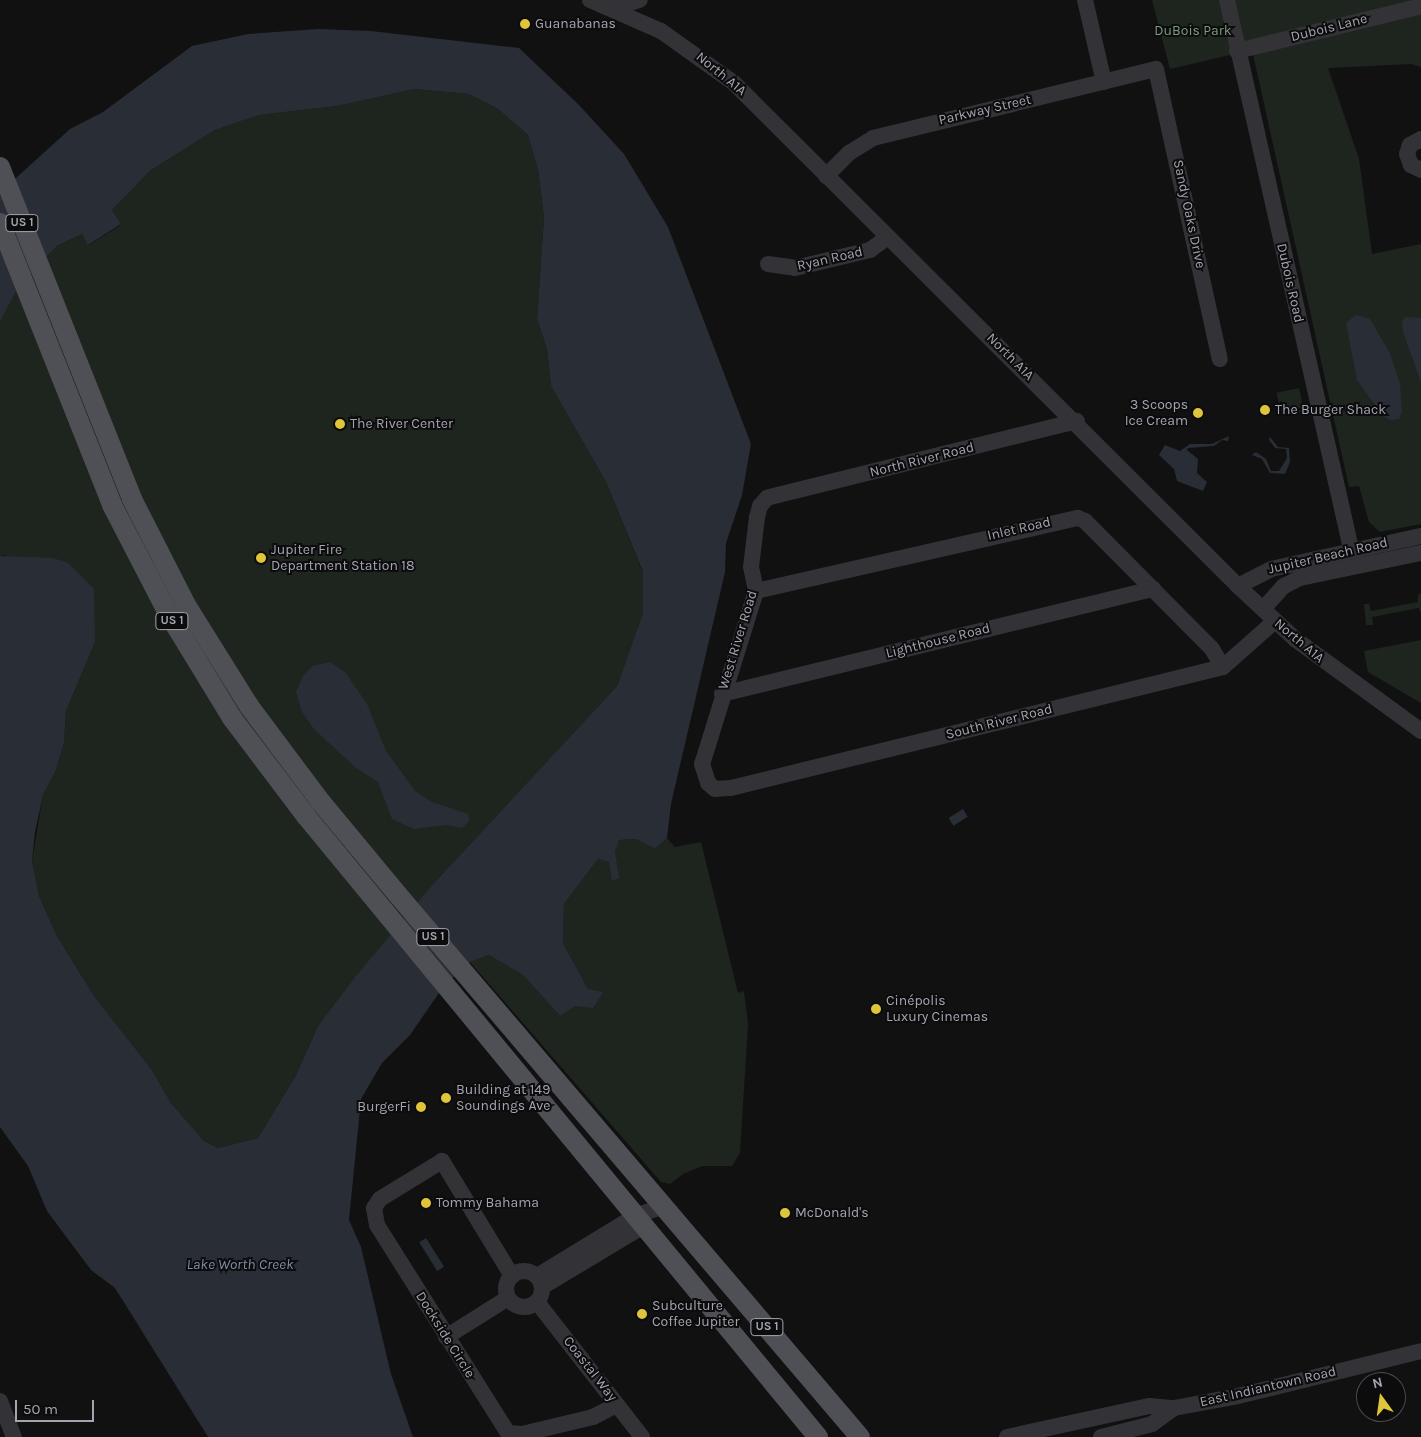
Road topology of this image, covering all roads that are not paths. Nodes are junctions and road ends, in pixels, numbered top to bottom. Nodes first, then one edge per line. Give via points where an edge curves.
1 (590, 0) edge
2 (640, 0) edge
3 (1085, 0) edge
4 (1227, 0) edge
5 (1421, 6) edge
6 (613, 8) junction
7 (1237, 51) junction
8 (1156, 69) joint
9 (1104, 82) junction
10 (1421, 139) edge
11 (1, 169) edge
12 (1421, 170) edge
13 (826, 176) junction
14 (0, 223) edge
15 (888, 237) junction
16 (768, 264) dead end
17 (1220, 359) dead end
18 (1077, 421) junction
19 (767, 498) joint
20 (1421, 536) edge
21 (1352, 549) junction
22 (1421, 553) edge
23 (1355, 566) junction
24 (1238, 586) junction
25 (1153, 589) junction
26 (756, 591) junction
27 (1263, 609) junction
28 (1275, 620) junction
29 (1223, 667) junction
30 (722, 694) junction
31 (1421, 731) edge
32 (708, 783) joint
33 (664, 1206) junction
34 (641, 1220) junction
35 (512, 1276) junction
36 (539, 1288) junction
37 (508, 1298) junction
38 (446, 1337) junction
39 (1421, 1351) edge
40 (0, 1401) edge
41 (617, 1405) junction
42 (1174, 1408) junction
43 (807, 1429) edge
44 (14, 1437) edge
45 (642, 1437) edge
46 (818, 1437) edge
47 (860, 1437) edge
48 (1006, 1437) edge
49 (1101, 1437) edge

1 - 6 street, North A1A
2 - 6 street
3 - 9 street
4 - 7 street, Dubois Road
5 - 7 street, Dubois Lane
6 - 13 street, North A1A via 661,31 716,67 759,106
7 - 21 street, Dubois Road
8 - 9 street, Parkway Street
8 - 17 street, Sandy Oaks Drive
9 - 13 street, Parkway Street via 873,138 849,153
10 - 12 street via 1410,145 1407,154 1411,165
11 - 33 main road, US 1 via 132,499 215,655 284,755 398,895
13 - 15 street, North A1A
14 - 34 main road, US 1 via 112,505 168,614 198,664 268,769
15 - 16 street, Ryan Road via 870,250 795,268
15 - 18 street, North A1A
18 - 19 street, North River Road
18 - 24 street, North A1A
19 - 26 street, West River Road via 759,512 751,567
20 - 21 street, Jupiter Beach Road
21 - 23 street, Dubois Road
21 - 24 street, Jupiter Beach Road via 1271,569
22 - 23 street, Jupiter Beach Road
23 - 27 street, Jupiter Beach Road via 1292,582 1284,586
24 - 27 street, North A1A
25 - 26 street, Inlet Road via 1085,521 1070,517
25 - 29 street, Inlet Road via 1212,649
25 - 30 street, Lighthouse Road
26 - 30 street, West River Road
27 - 28 street, North A1A
28 - 29 street, South River Road
28 - 31 street, North A1A via 1333,668
29 - 32 street, South River Road via 731,788 715,788
30 - 32 street, West River Road via 702,764
33 - 34 street
33 - 47 main road, US 1
34 - 36 street
34 - 43 main road, US 1
35 - 36 street via 527,1272
35 - 37 street via 506,1287
35 - 38 street, Dockside Circle via 442,1161 380,1199 373,1213 377,1225
36 - 37 street via 524,1308
36 - 41 street, Coastal Way
37 - 38 street
38 - 41 street, Dockside Circle via 508,1433 522,1434 593,1417
39 - 42 street, East Indiantown Road
40 - 44 street
41 - 45 street, Coastal Way
42 - 48 street, East Indiantown Road via 1149,1406
42 - 49 street, East Indiantown Road via 1152,1424
43 - 46 main road, US 1

